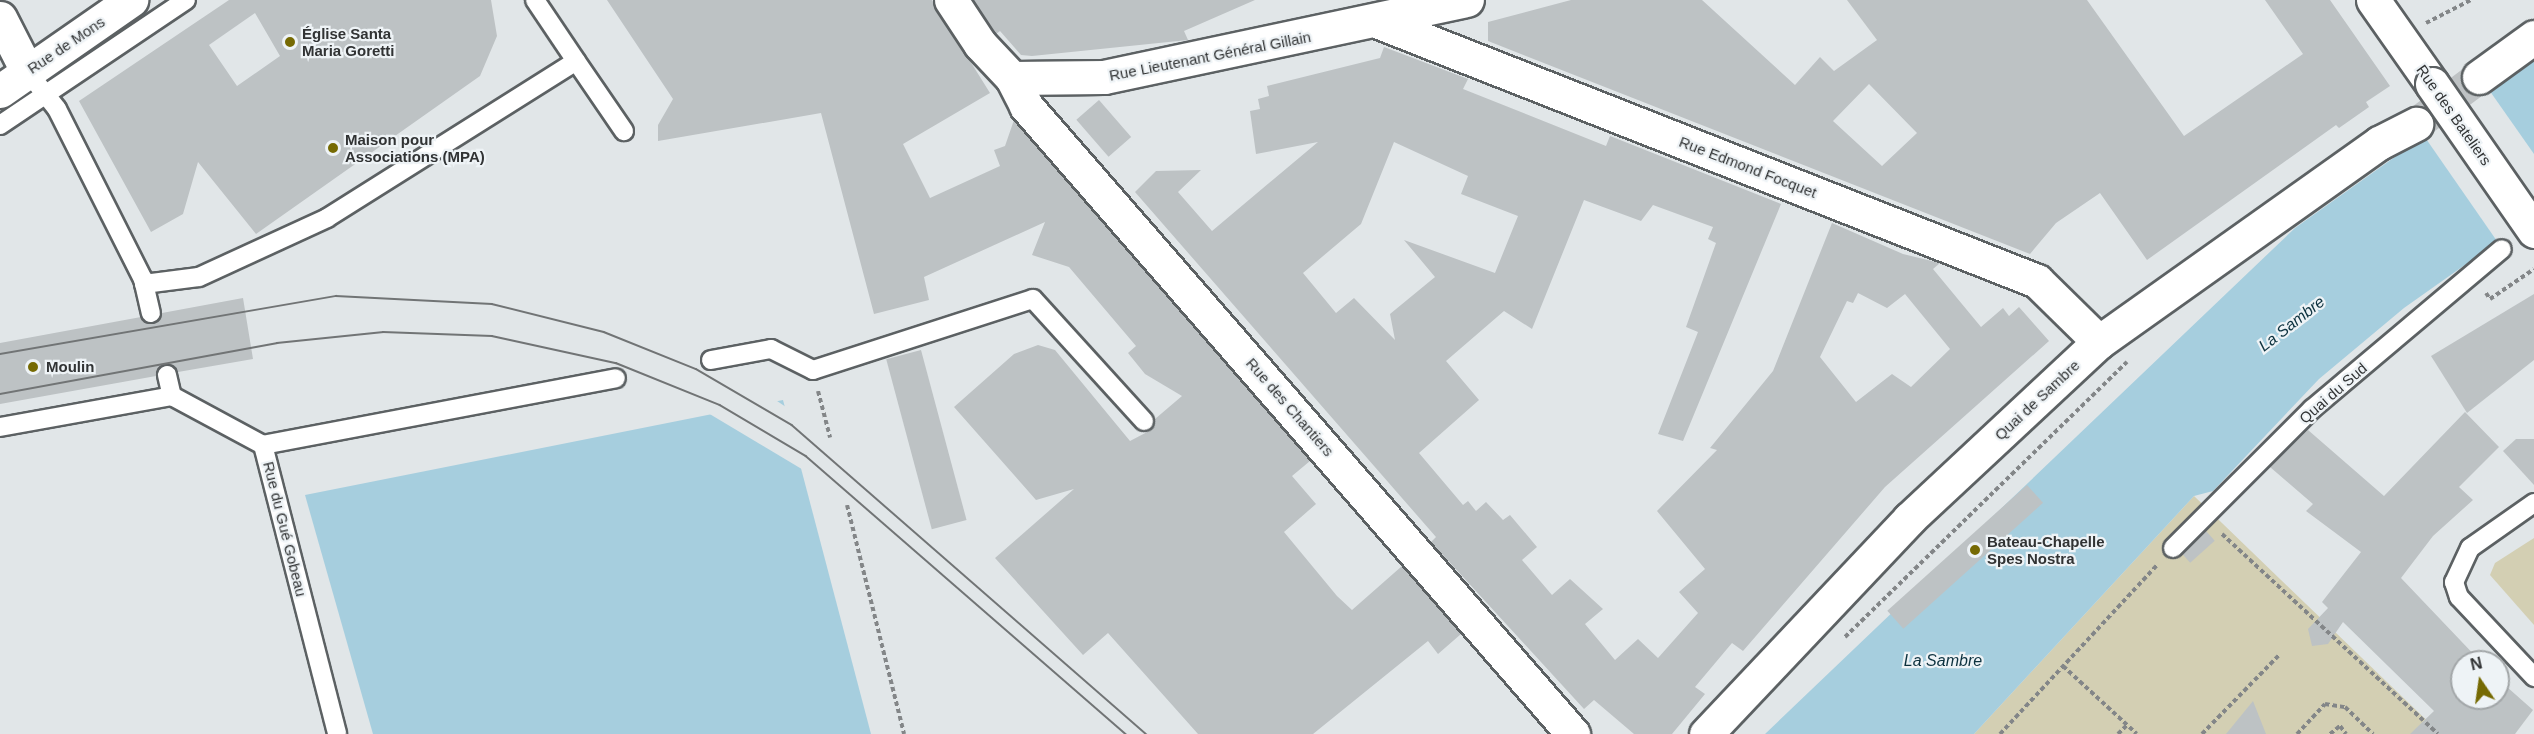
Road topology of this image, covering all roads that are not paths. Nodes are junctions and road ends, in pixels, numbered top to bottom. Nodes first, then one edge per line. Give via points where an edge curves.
1 (131, 0) edge
2 (186, 0) edge
3 (535, 0) edge
4 (951, 0) edge
5 (1467, 0) edge
6 (2373, 0) edge
7 (0, 18) edge
8 (1379, 22) junction
9 (2534, 37) edge
10 (576, 61) junction
11 (2479, 77) tunnel mouth
12 (1012, 78) junction
13 (37, 83) junction
14 (0, 91) edge
15 (2416, 124) tunnel mouth
16 (0, 125) edge
17 (624, 131) dead end
18 (2534, 231) edge
19 (2502, 249) dead end
20 (144, 284) junction
21 (151, 313) dead end
22 (2099, 342) junction
23 (711, 360) dead end
24 (167, 375) dead end
25 (616, 378) dead end
26 (172, 396) junction
27 (1144, 421) dead end
28 (0, 427) edge
29 (263, 445) junction
30 (2534, 503) edge
31 (2173, 548) road end
32 (2534, 677) edge
33 (337, 734) edge
34 (1573, 734) edge
35 (1706, 734) edge

1 - 13 street, Rue de Mons
2 - 13 lane
3 - 10 lane
4 - 12 street via 980,44
5 - 8 street, Rue Lieutenant Général Gillain
6 - 18 street, Rue des Bateliers, bridge
7 - 13 street
8 - 12 street, Rue Lieutenant Général Gillain via 1104,77
8 - 22 street, Rue Edmond Focquet via 2037,281
9 - 11 street
10 - 17 lane
10 - 20 lane via 327,218 199,277
12 - 34 street, Rue des Chantiers via 1026,106
13 - 14 street, Rue de Mons
13 - 16 lane
13 - 20 lane
15 - 22 street, Quai de Sambre via 2379,143
19 - 31 lane, Quai du Sud via 2312,408
20 - 21 lane
22 - 35 street, Quai de Sambre via 1909,519
23 - 27 lane via 771,349 813,370 1033,299
24 - 26 lane
25 - 29 lane
26 - 28 lane
26 - 29 lane, Rue du Gué Gobeau
29 - 33 lane, Rue du Gué Gobeau
30 - 32 lane via 2470,548 2454,582 2459,597

